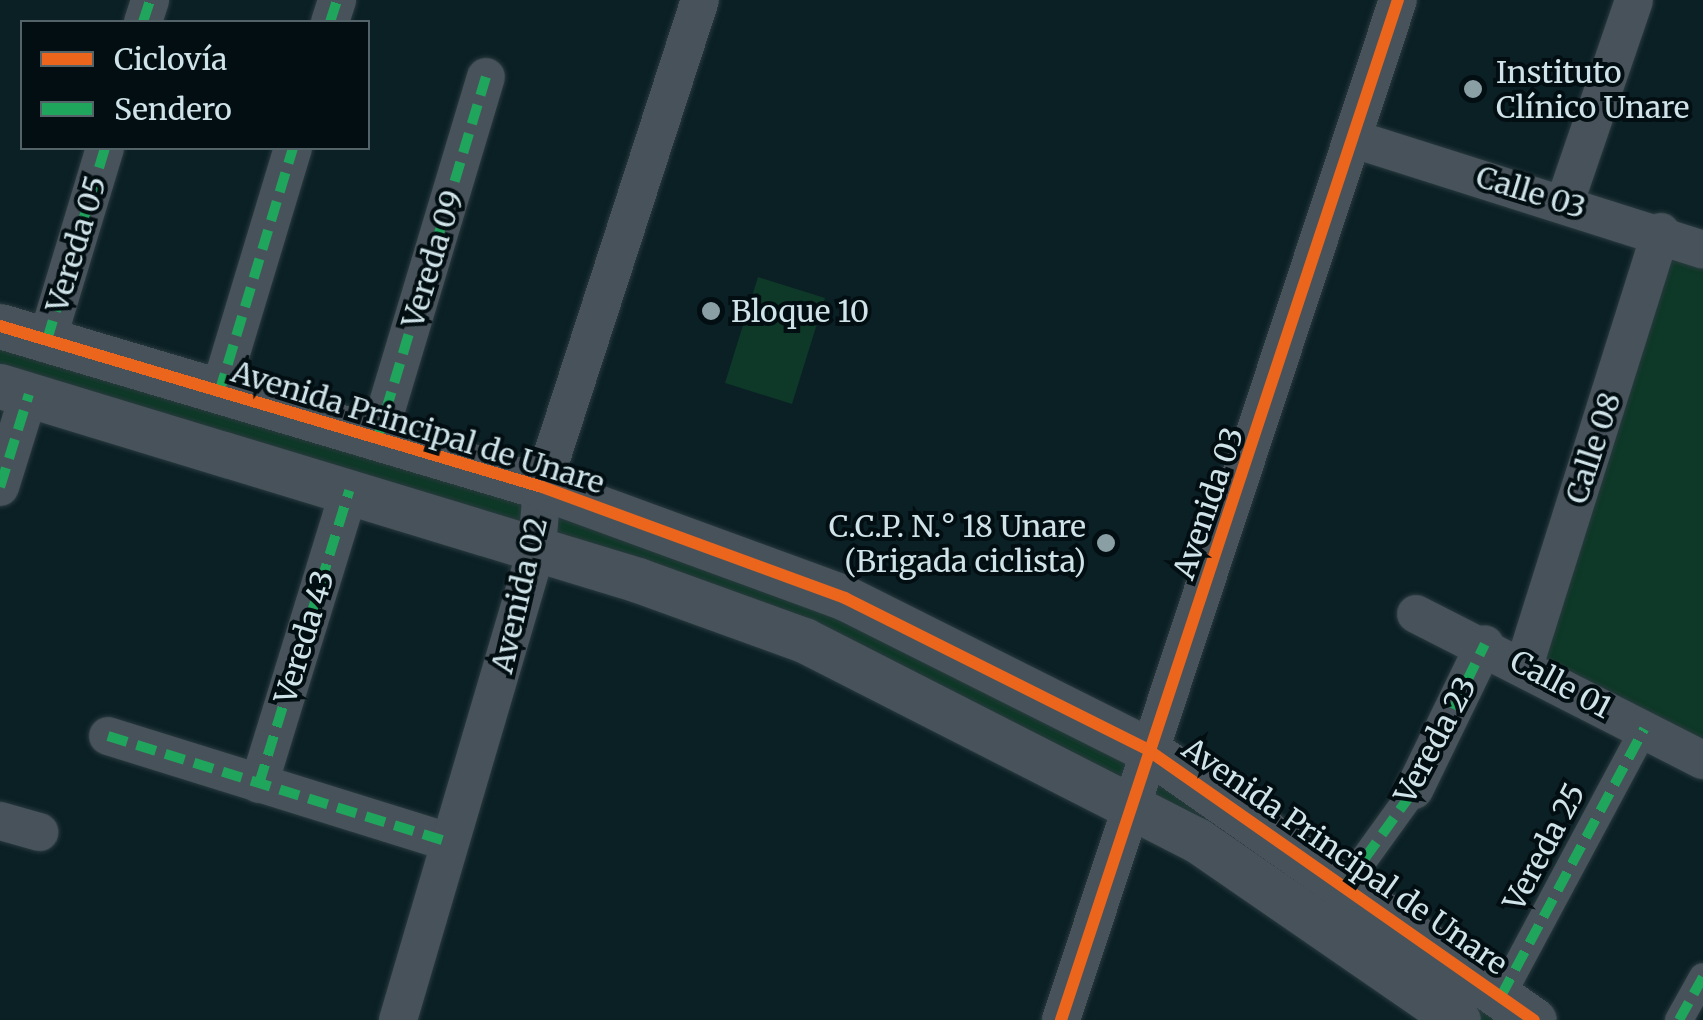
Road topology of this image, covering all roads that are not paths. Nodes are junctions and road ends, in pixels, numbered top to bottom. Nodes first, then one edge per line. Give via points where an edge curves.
1 (700, 0) edge
2 (1398, 0) edge
3 (1634, 0) edge
4 (486, 77) dead end
5 (1357, 140) junction
6 (104, 150) edge
7 (292, 150) edge
8 (1566, 202) junction
9 (1661, 232) junction
10 (1703, 250) edge
11 (18, 325) edge
12 (15, 390) edge
13 (220, 393) junction
14 (377, 440) junction
15 (0, 487) edge
16 (542, 487) junction
17 (350, 491) junction
18 (537, 548) junction
19 (1416, 614) dead end
20 (1485, 644) junction
21 (1524, 664) junction
22 (1644, 728) junction
23 (108, 736) dead end
24 (1148, 750) junction
25 (1703, 760) edge
26 (258, 784) junction
27 (1414, 790) joint
28 (1131, 806) junction
29 (0, 820) edge
30 (39, 832) dead end
31 (446, 841) junction
32 (1348, 882) junction
33 (1703, 976) edge
34 (1517, 1008) edge
35 (398, 1020) edge
36 (1061, 1020) edge
37 (1458, 1020) edge
38 (1679, 1020) edge

1 - 16 street, Avenida 02
2 - 5 street, Avenida 03
3 - 8 street
4 - 14 street, Vereda 09
5 - 8 street, Calle 03
5 - 24 street, Avenida 03
6 - 11 street, Vereda 05
7 - 13 street
8 - 9 street, Calle 03
9 - 10 street, Calle 03
9 - 21 street, Calle 08
11 - 13 street, Avenida Principal de Unare
12 - 15 street
12 - 17 street
13 - 14 street, Avenida Principal de Unare
14 - 16 street, Avenida Principal de Unare
16 - 18 street, Avenida 02
16 - 24 street, Avenida Principal de Unare via 844,598
17 - 18 street
17 - 26 street, Vereda 43
18 - 28 street via 804,640
18 - 31 street, Avenida 02
19 - 20 street, Calle 01
20 - 21 street, Calle 01
20 - 27 street, Vereda 23
21 - 22 street, Calle 01
22 - 25 street, Calle 01
22 - 34 street, Vereda 25
23 - 26 street
24 - 28 street, Avenida 03
24 - 32 street, Avenida Principal de Unare
26 - 31 street
27 - 32 street, Vereda 23
28 - 36 street, Avenida 03
28 - 37 street via 1251,872
29 - 30 street
31 - 35 street, Avenida 02
32 - 34 street, Avenida Principal de Unare
33 - 38 street

